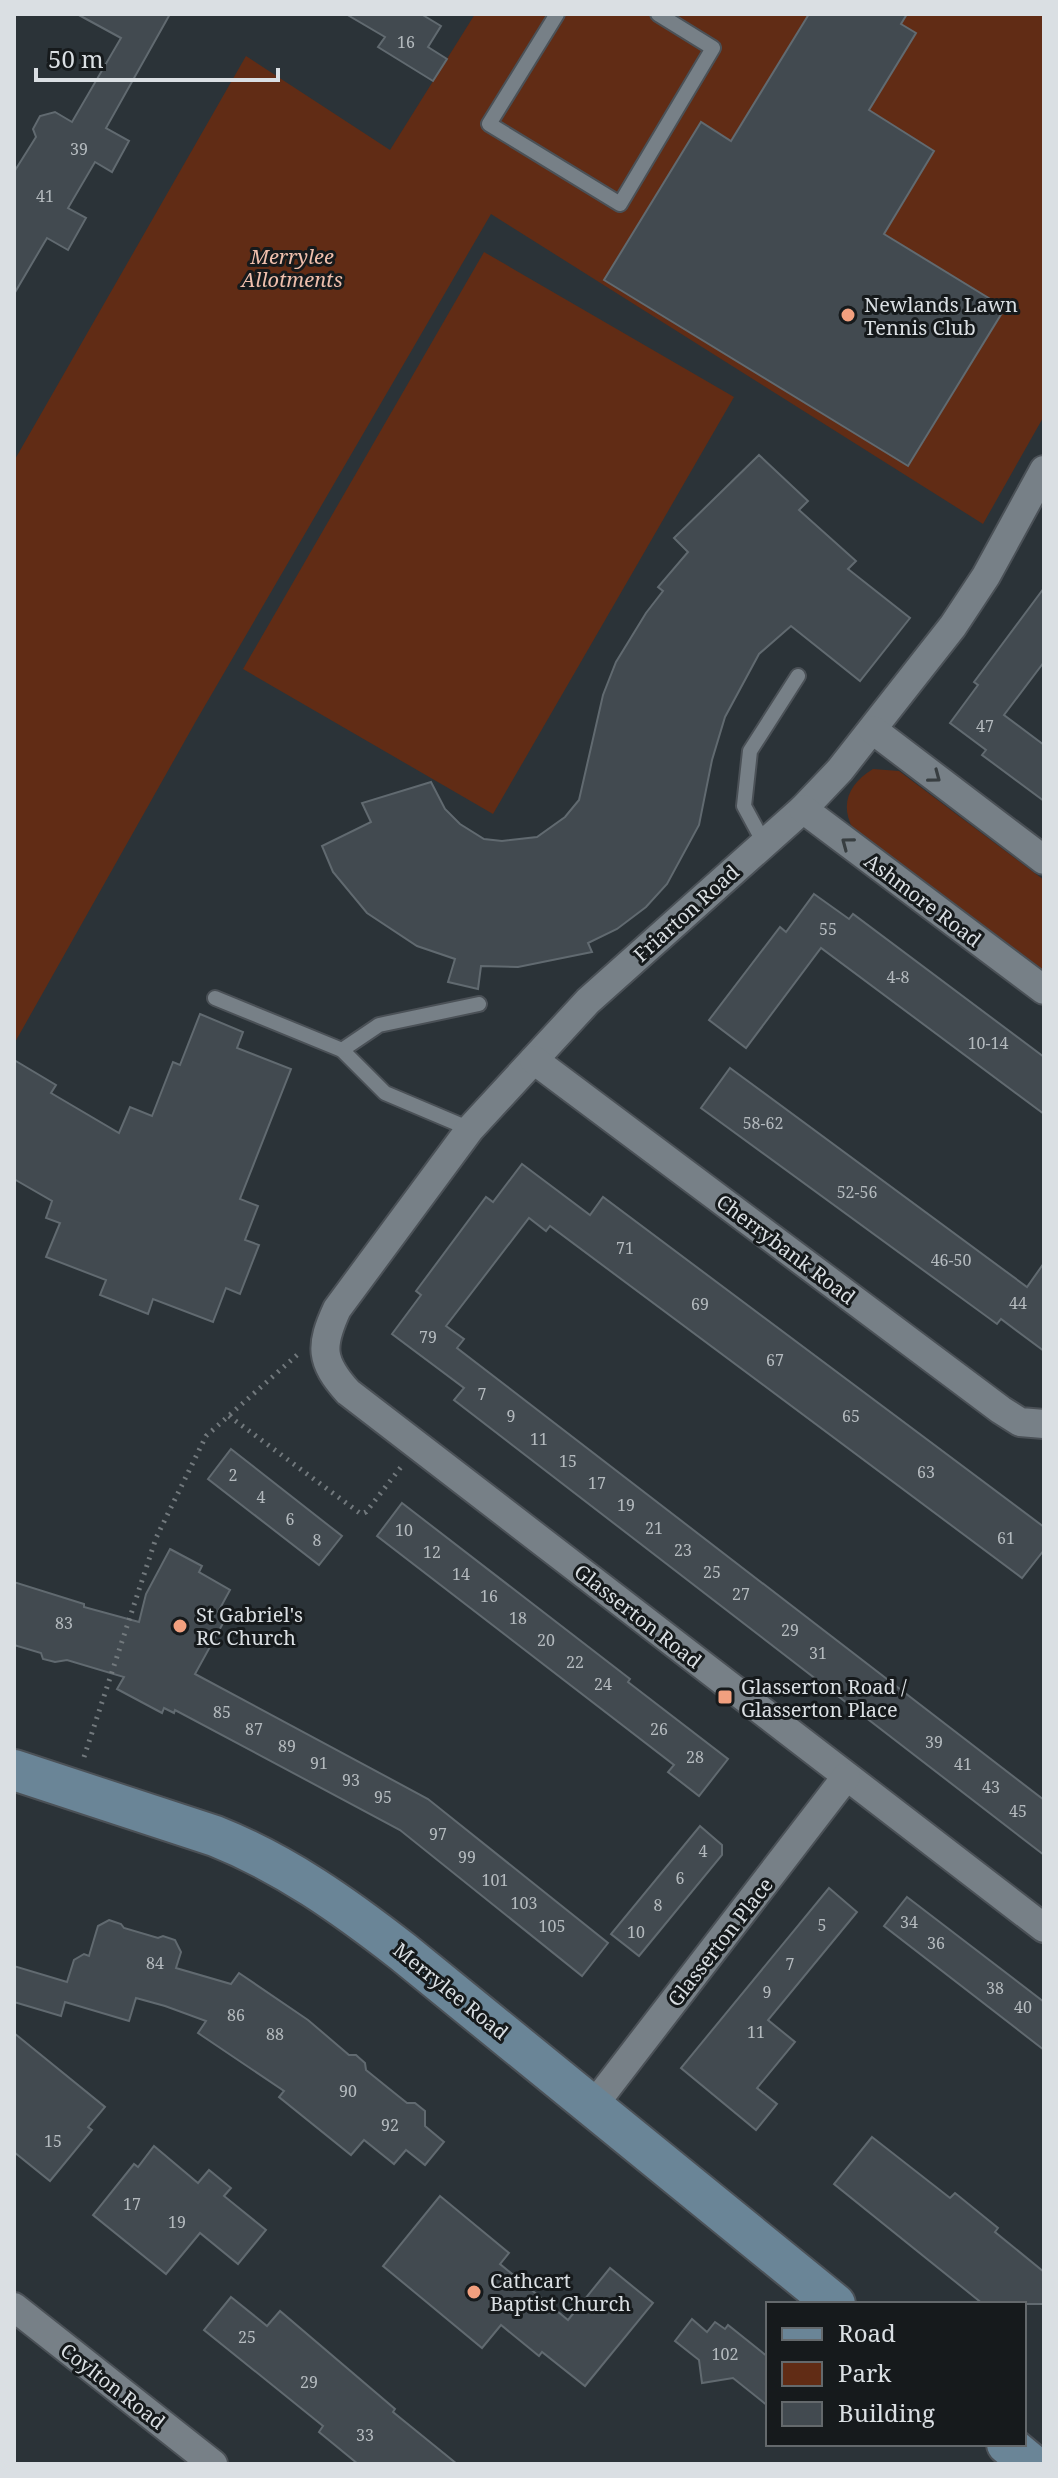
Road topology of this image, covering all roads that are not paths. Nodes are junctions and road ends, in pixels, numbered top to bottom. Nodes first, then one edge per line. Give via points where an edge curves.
1 (557, 14) edge
2 (658, 14) edge
3 (1044, 470) edge
4 (798, 676) dead end
5 (873, 730) junction
6 (803, 809) junction
7 (764, 843) junction
8 (1044, 860) edge
9 (1044, 990) edge
10 (215, 998) dead end
11 (479, 1004) dead end
12 (342, 1050) junction
13 (534, 1060) junction
14 (470, 1129) junction
15 (327, 1339) joint
16 (1044, 1424) edge
17 (14, 1770) edge
18 (846, 1777) junction
19 (1044, 1928) edge
20 (593, 2106) junction
21 (833, 2302) edge
22 (14, 2307) edge
23 (1009, 2446) edge
24 (213, 2464) edge
25 (1031, 2464) edge

1 - 2 lane via 489,124 620,204 713,48
3 - 5 street, Friarton Road via 978,589
4 - 7 lane via 750,751 744,806
5 - 6 street, Friarton Road
5 -> 8 street
6 - 7 street, Friarton Road
9 -> 6 street, Ashmore Road
7 - 13 street, Friarton Road via 588,1001
10 - 12 lane
11 - 12 lane via 379,1025
12 - 14 lane via 385,1093
13 - 14 street, Friarton Road
13 - 16 street, Cherrybank Road via 1001,1410 1020,1422
14 - 15 street, Friarton Road via 337,1309
15 - 18 street, Glasserton Road via 326,1363 348,1392
17 - 20 main road, Merrylee Road via 215,1836 301,1877 345,1906
18 - 19 street, Glasserton Road
18 - 20 street, Glasserton Place
20 - 21 main road, Merrylee Road
22 - 24 street, Coylton Road
23 - 25 main road

